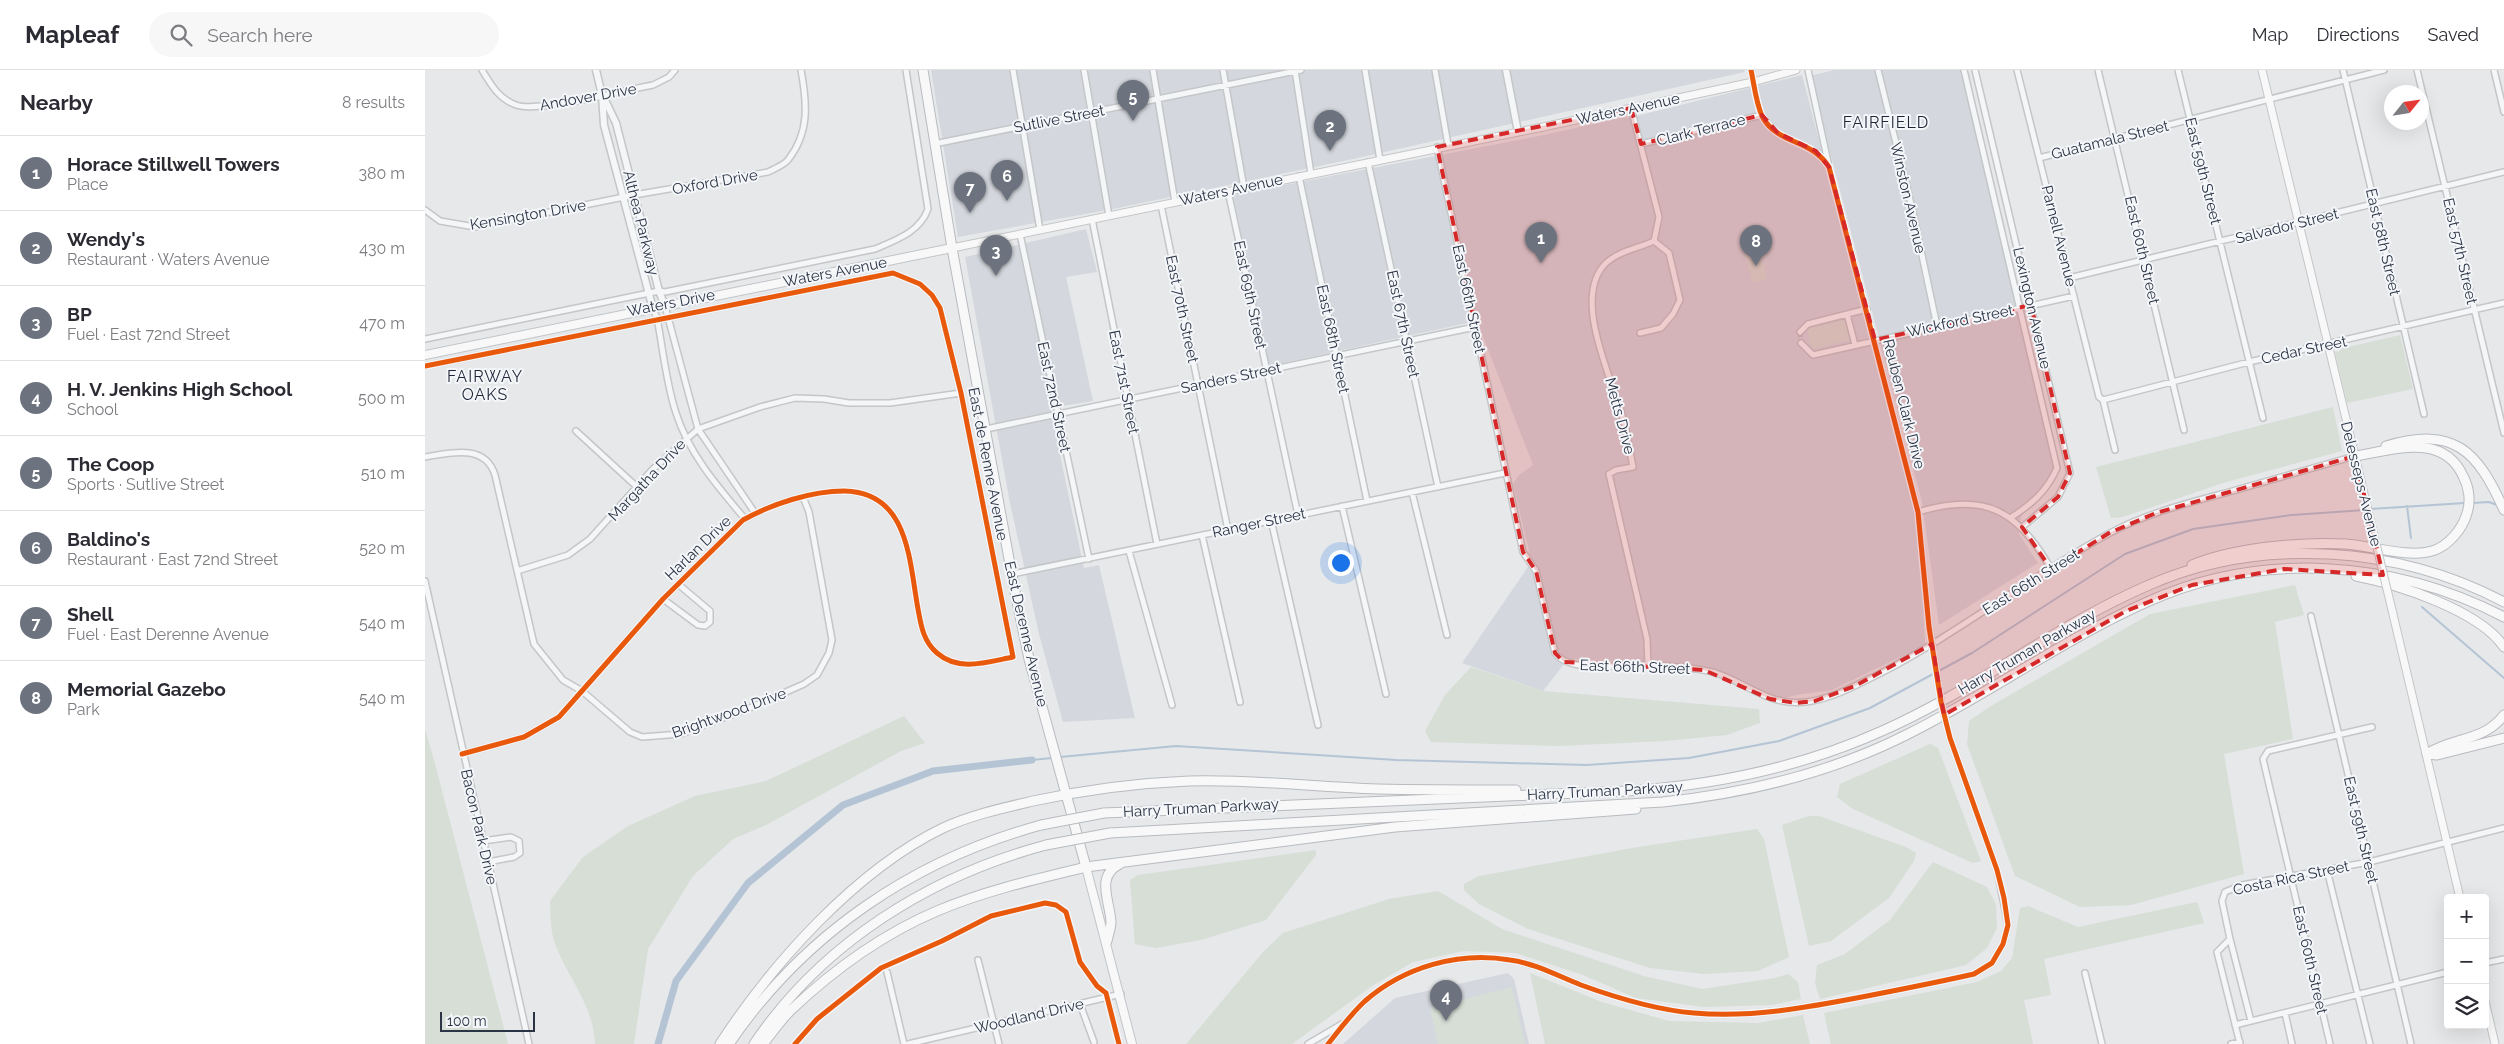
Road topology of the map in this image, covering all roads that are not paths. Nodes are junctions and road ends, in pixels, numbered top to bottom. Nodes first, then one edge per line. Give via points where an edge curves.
1 (482, 70) edge
2 (596, 70) edge
3 (675, 70) edge
4 (801, 70) edge
5 (906, 70) edge
6 (923, 70) edge
7 (1013, 70) edge
8 (1084, 70) edge
9 (1153, 70) edge
10 (1223, 70) edge
11 (1297, 70) edge
12 (1365, 70) edge
13 (1435, 70) edge
14 (1506, 70) edge
15 (1751, 70) edge
16 (1796, 70) edge
17 (1808, 70) edge
18 (1879, 70) edge
19 (1964, 70) edge
20 (1975, 70) edge
21 (2017, 70) edge
22 (2098, 70) edge
23 (2178, 70) edge
24 (2262, 70) edge
25 (2343, 70) edge
26 (2384, 70) edge
27 (2417, 70) edge
28 (2494, 70) edge
29 (2345, 80) junction
30 (1753, 82) junction
31 (1226, 85) junction
32 (602, 95) junction
33 (1158, 99) junction
34 (2269, 99) junction
35 (1631, 108) junction
36 (1091, 112) junction
37 (2504, 112) edge
38 (1761, 115) junction
39 (2190, 120) junction
40 (1023, 126) junction
41 (1518, 132) junction
42 (2115, 139) junction
43 (934, 144) junction
44 (1641, 144) junction
45 (1448, 145) junction
46 (1437, 147) junction
47 (2039, 158) junction
48 (1380, 160) junction
49 (1368, 162) junction
50 (1999, 166) junction
51 (1829, 167) junction
52 (1988, 170) junction
53 (2504, 172) edge
54 (1311, 174) junction
55 (1299, 176) junction
56 (2445, 186) junction
57 (1244, 188) junction
58 (1228, 191) junction
59 (634, 195) junction
60 (623, 198) junction
61 (1175, 202) junction
62 (2373, 204) junction
63 (1161, 205) junction
64 (425, 210) edge
65 (1109, 216) junction
66 (1092, 219) junction
67 (2299, 223) junction
68 (1040, 230) junction
69 (1020, 234) junction
70 (1654, 241) junction
71 (2220, 242) junction
72 (952, 248) junction
73 (2145, 260) junction
74 (2069, 278) junction
75 (920, 284) joint
76 (659, 290) junction
77 (649, 292) junction
78 (2073, 296) junction
79 (2504, 303) edge
80 (665, 306) junction
81 (2031, 306) junction
82 (2021, 308) junction
83 (653, 309) junction
84 (1867, 309) junction
85 (2474, 310) junction
86 (1847, 314) junction
87 (669, 316) junction
88 (657, 318) junction
89 (1937, 326) junction
90 (1475, 328) junction
91 (2403, 328) junction
92 (1801, 332) dead end
93 (1640, 333) dead end
94 (425, 339) edge
95 (1875, 340) junction
96 (1407, 342) junction
97 (1801, 343) dead end
98 (1855, 345) junction
99 (2328, 346) junction
100 (425, 355) edge
101 (1337, 356) junction
102 (2249, 362) junction
103 (425, 366) edge
104 (1266, 371) junction
105 (2172, 382) junction
106 (1198, 385) junction
107 (961, 393) junction
108 (1128, 400) junction
109 (2103, 400) junction
110 (1058, 414) junction
111 (2424, 414) dead end
112 (2263, 418) dead end
113 (698, 429) junction
114 (986, 429) junction
115 (2185, 430) dead end
116 (576, 431) dead end
117 (2504, 433) edge
118 (687, 438) junction
119 (2115, 450) dead end
120 (2355, 456) junction
121 (2068, 457) junction
122 (425, 458) edge
123 (2056, 459) junction
124 (1505, 472) junction
125 (637, 487) junction
126 (1438, 487) junction
127 (1412, 492) junction
128 (803, 497) junction
129 (1367, 501) junction
130 (1342, 506) junction
131 (2504, 510) edge
132 (1918, 512) junction
133 (755, 513) junction
134 (1297, 515) junction
135 (2010, 518) junction
136 (745, 519) junction
137 (1271, 520) junction
138 (2021, 528) junction
139 (1228, 530) junction
140 (1201, 535) junction
141 (1157, 544) junction
142 (1129, 551) junction
143 (1089, 559) junction
144 (2307, 568) junction
145 (2051, 569) junction
146 (517, 571) junction
147 (1012, 574) junction
148 (425, 581) edge
149 (678, 584) junction
150 (2151, 584) junction
151 (426, 592) edge
152 (663, 599) junction
153 (2504, 602) edge
154 (2311, 616) dead end
155 (2504, 617) edge
156 (1447, 635) dead end
157 (2504, 647) edge
158 (1013, 657) joint
159 (1648, 665) junction
160 (582, 692) junction
161 (1386, 694) dead end
162 (1240, 702) dead end
163 (1172, 705) dead end
164 (2504, 715) edge
165 (1318, 725) dead end
166 (2372, 727) dead end
167 (2340, 735) junction
168 (2504, 738) edge
169 (462, 754) junction
170 (2427, 754) junction
171 (1576, 793) junction
172 (1731, 793) junction
173 (1066, 794) junction
174 (2504, 828) edge
175 (483, 841) junction
176 (2447, 842) junction
177 (488, 862) junction
178 (2369, 862) junction
179 (1123, 863) junction
180 (1086, 867) junction
181 (2327, 870) junction
182 (2291, 877) junction
183 (2460, 894) edge
184 (2231, 938) junction
185 (1107, 941) junction
186 (2504, 959) edge
187 (978, 960) dead end
188 (2489, 963) edge
189 (887, 972) dead end
190 (2085, 973) dead end
191 (2444, 973) edge
192 (2397, 985) junction
193 (1121, 994) junction
194 (2358, 995) junction
195 (1080, 1004) junction
196 (2321, 1004) junction
197 (2285, 1013) junction
198 (2489, 1018) edge
199 (2251, 1021) junction
200 (993, 1023) junction
201 (1345, 1023) junction
202 (2235, 1025) junction
203 (1095, 1042) dead end
204 (2240, 1043) edge
205 (529, 1044) edge
206 (719, 1044) edge
207 (729, 1044) edge
208 (754, 1044) edge
209 (763, 1044) edge
210 (904, 1044) edge
211 (908, 1044) edge
212 (999, 1044) edge
213 (1132, 1044) edge
214 (1308, 1044) edge
215 (1328, 1044) edge
216 (2102, 1044) edge
217 (2231, 1044) edge
218 (2292, 1044) edge
219 (2330, 1044) edge
220 (2370, 1044) edge
221 (2411, 1044) edge
222 (2495, 1044) edge

1 - 32 street, Andover Drive via 496,93 517,106 540,107
2 - 32 street, Althea Parkway
3 - 32 street, Andover Drive via 653,85
4 - 59 street, Oxford Drive via 807,102 805,127 788,161 768,172
5 - 76 street, Waters Drive via 928,209 924,219 905,237 875,249 665,292
6 - 43 highway, East Derenne Avenue
7 - 40 street
8 - 36 street
9 - 33 street
10 - 31 street
11 - 31 street, Sutlive Street
11 - 54 street
12 - 48 street
13 - 45 street
14 - 41 street
15 - 30 street
16 - 30 main road, Waters Avenue
17 - 51 street
18 - 89 street, Winston Avenue
19 - 52 street, Lexington Avenue
20 - 50 street, Lexington Avenue
21 - 47 street, Parnell Avenue
22 - 42 street, East 60th Street
23 - 39 street, East 59th Street
24 - 34 main road, Delesseps Avenue
25 - 29 street, East 58th Street
26 - 29 street, Guatamala Street
27 - 56 street, East 57th Street
28 - 37 street
29 - 34 street, Guatamala Street
29 - 62 street, East 58th Street
30 - 35 main road, Waters Avenue
30 - 38 street
31 - 33 street, Sutlive Street
31 - 57 street
32 - 59 street, Althea Parkway via 616,123
32 - 60 street, Althea Parkway via 604,125
33 - 36 street, Sutlive Street
33 - 61 street
34 - 39 street, Guatamala Street
34 - 67 main road, Delesseps Avenue
35 - 41 main road, Waters Avenue
35 - 44 street, Clark Terrace
36 - 40 street, Sutlive Street
36 - 65 street
38 - 44 street, Clark Terrace
38 - 51 street, Reuben Clark Drive via 1778,133 1816,151
39 - 42 street, Guatamala Street
39 - 71 street, East 59th Street
40 - 43 street, Sutlive Street
40 - 68 street
41 - 45 main road, Waters Avenue
42 - 47 street, Guatamala Street
42 - 73 street, East 60th Street
43 - 72 highway, East Derenne Avenue
44 - 70 street, Clark Terrace via 1659,217
45 - 46 main road, Waters Avenue
46 - 48 main road, Waters Avenue
46 - 90 street, East 66th Street
47 - 74 street, Parnell Avenue
48 - 49 main road, Waters Avenue
49 - 54 main road, Waters Avenue
49 - 96 street, East 67th Street
50 - 52 street
50 - 81 street, Lexington Avenue
51 - 84 street, Reuben Clark Drive
52 - 82 street, Lexington Avenue
53 - 56 street, Salvador Street
54 - 55 main road, Waters Avenue
55 - 57 main road, Waters Avenue
55 - 101 street, East 68th Street
56 - 62 street, Salvador Street
56 - 85 street, East 57th Street
57 - 58 main road, Waters Avenue
58 - 61 main road, Waters Avenue
58 - 104 street, East 69th Street
59 - 60 street, Kensington Drive
59 - 76 street, Althea Parkway
60 - 64 street, Kensington Drive via 475,227 439,221
60 - 77 street, Althea Parkway
61 - 63 main road, Waters Avenue
62 - 67 street, Salvador Street
62 - 91 street, East 58th Street
63 - 65 main road, Waters Avenue
63 - 106 street, East 70th Street
65 - 66 main road, Waters Avenue
66 - 68 main road, Waters Avenue
66 - 108 street, East 71st Street
67 - 71 street, Salvador Street
67 - 99 main road, Delesseps Avenue
68 - 69 main road, Waters Avenue
69 - 72 main road, Waters Avenue
69 - 110 street, East 72nd Street
70 - 93 street via 1669,253 1679,300 1673,314 1661,328
70 - 159 street, Metts Drive via 1633,251 1616,254 1605,264 1596,280 1592,297 1593,320 1624,422 1633,467 1609,474 1647,638
71 - 73 street, Salvador Street
71 - 102 street, East 59th Street
72 - 80 main road, Waters Avenue
72 - 114 highway, East Derenne Avenue
73 - 74 street, Salvador Street
73 - 105 street, East 60th Street
74 - 78 street, Parnell Avenue
75 - 87 street, Waters Drive via 893,273
75 - 107 street, East de Renne Avenue via 933,295 940,308
76 - 77 street, Waters Drive
76 - 80 street, Althea Parkway
77 - 83 street, Althea Parkway
77 - 94 street, Waters Drive
78 - 81 street, Wickford Street
78 - 109 street, Parnell Avenue via 2099,396
79 - 85 street, Cedar Street
80 - 83 main road, Waters Drive
80 - 87 street, Althea Parkway
81 - 82 street, Wickford Street
81 - 121 street, Lexington Avenue
82 - 89 street, Wickford Street
82 - 123 street, Lexington Avenue
83 - 88 street, Althea Parkway
83 - 100 main road, Waters Drive
84 - 86 street
84 - 95 street, Reuben Clark Drive
85 - 91 street, Cedar Street
85 - 117 street, East 57th Street
86 - 92 street via 1809,324
86 - 98 street
87 - 88 street, Waters Drive
87 - 113 street, Althea Parkway
88 - 103 street, Waters Drive
88 - 118 street, Althea Parkway via 675,413
89 - 95 street, Wickford Street
90 - 96 street, Sanders Street
90 - 124 street, East 66th Street
91 - 99 street, Cedar Street
91 - 111 street, East 58th Street
95 - 98 street, Reuben Clark Drive
95 - 132 street, Reuben Clark Drive
96 - 101 street, Sanders Street
96 - 126 street, East 67th Street
97 - 98 street, Reuben Clark Drive via 1813,355
99 - 102 street, Cedar Street
99 - 120 main road, Delesseps Avenue
101 - 104 street, Sanders Street
101 - 129 street, East 68th Street
102 - 105 street, Cedar Street
102 - 112 street, East 59th Street
104 - 106 street, Sanders Street
104 - 134 street, East 69th Street
105 - 109 street, Cedar Street
105 - 115 street, East 60th Street
106 - 108 street, Sanders Street
106 - 139 street, East 70th Street
107 - 113 street, Margatha Drive via 890,403 795,398
107 - 158 street, East de Renne Avenue
108 - 110 street, Sanders Street
108 - 141 street, East 71st Street
109 - 119 street, Parnell Avenue
110 - 114 street, Sanders Street
110 - 143 street, East 72nd Street
113 - 118 street, Margatha Drive
113 - 133 street, Althea Parkway
114 - 147 highway, East Derenne Avenue
116 - 125 street
118 - 125 street, Margatha Drive
118 - 136 street, Althea Parkway via 711,479
120 - 131 highway via 2405,440 2427,438 2449,442 2467,451 2478,462
120 - 145 street, East 66th Street via 2156,513 2109,534
120 - 150 highway via 2414,446 2433,448 2453,460 2466,481 2469,508 2464,523 2445,544 2433,550 2415,553 2346,544 2301,544 2209,560
120 - 170 main road, Delesseps Avenue, bridge
121 - 123 street
121 - 138 street, Lexington Avenue via 2070,473 2065,487 2041,513
122 - 146 street, Brightwood Drive via 465,451 488,461 495,475
123 - 135 street, Lexington Avenue via 2057,468 2044,492
124 - 126 street, Ranger Street
124 - 159 street, East 66th Street via 1523,552 1536,571 1556,655 1571,664
125 - 146 street, Margatha Drive via 590,539 568,555
126 - 127 street, Ranger Street
127 - 129 street, Ranger Street
127 - 156 street
128 - 133 street, Harlan Drive
128 - 158 street, Harlan Drive via 851,491 866,493 889,507 902,528 922,631 935,652 945,659 970,666
128 - 160 street, Brightwood Drive via 809,512 832,640 817,675 752,707 681,734 657,737 642,737 630,732
129 - 130 street, Ranger Street
130 - 134 street, Ranger Street
130 - 161 street
132 - 135 street via 1959,503 1987,507
132 - 201 street, Reuben Clark Drive, bridge via 1929,627 1941,702 1950,738 1997,870 2008,925 2003,944 1992,962 1974,974 1786,1011 1723,1015 1643,1004 1599,992 1511,960 1459,959 1410,972 1366,1001
133 - 136 street, Harlan Drive
134 - 137 street, Ranger Street
135 - 138 street
136 - 149 street, Harlan Drive
137 - 139 street, Ranger Street
137 - 165 street
138 - 145 street via 2038,546
139 - 140 street, Ranger Street
140 - 141 street, Ranger Street
140 - 162 street
141 - 142 street, Ranger Street
142 - 143 street, Ranger Street
142 - 163 street
143 - 147 street, Ranger Street
144 - 155 highway, Harry Truman Parkway via 2354,570 2407,580 2459,596
144 - 157 highway via 2375,580 2426,598 2475,620
144 - 172 highway, Harry Truman Parkway via 2237,574 2169,592 2105,623 1932,722 1886,744 1776,784
145 - 159 street, East 66th Street via 1914,656 1855,686 1815,701 1781,702 1709,671
146 - 160 street, Brightwood Drive via 534,644 563,680
147 - 173 highway, East Derenne Avenue via 1029,659
148 - 151 street, Bacon Park Drive
149 - 152 street, Harlan Drive
149 - 152 street via 710,611 710,622 705,626 698,625
150 - 153 highway, Harry Truman Parkway via 2251,558 2331,555 2380,560 2426,570 2472,586
150 - 171 highway, Harry Truman Parkway via 1903,721 1837,750 1729,780
151 - 169 street, Bacon Park Drive
152 - 160 street, Harlan Drive
154 - 167 street, East 59th Street
160 - 169 street, Harlan Drive via 559,716 536,732
164 - 170 highway via 2486,732 2435,748
166 - 167 street
167 - 178 street, East 59th Street
167 - 182 street, East 60th Street via 2268,751 2263,760
168 - 170 highway via 2437,755
169 - 175 street, Bacon Park Drive
170 - 176 main road, Delesseps Avenue
171 - 173 highway via 1190,781
171 - 207 highway, Harry Truman Parkway, bridge via 1104,813 1041,825 996,838 906,879 824,936 788,971
172 - 179 highway via 1617,812 1395,828
172 - 208 highway, Harry Truman Parkway, bridge via 1646,803 1110,833 1046,844 958,875 875,922 803,985
173 - 180 highway, East Derenne Avenue
173 - 206 highway via 945,827 884,863 851,891 787,957
174 - 176 street, Costa Rica Street
175 - 177 street, Bacon Park Drive
175 - 177 street via 511,837 519,841 521,847 520,853 514,857
176 - 178 street, Costa Rica Street
176 - 183 main road, Delesseps Avenue
177 - 205 street, Bacon Park Drive
178 - 181 street, Costa Rica Street
178 - 192 street, East 59th Street
179 - 180 highway
179 - 185 highway via 1111,869 1105,880 1111,923
180 - 185 main road, East Derenne Avenue
180 - 209 highway via 937,911 886,936 789,1012
181 - 182 street, Costa Rica Street
181 - 194 street
182 - 184 street, Costa Rica Street via 2242,885 2225,892 2222,901
182 - 196 street, East 60th Street
184 - 199 street
184 - 202 street via 2217,952
185 - 193 main road, East Derenne Avenue
186 - 188 street
187 - 200 street
189 - 210 street
190 - 216 street
191 - 192 street
192 - 194 street
192 - 221 street, East 59th Street
193 - 195 street, Woodland Drive
193 - 213 main road, East Derenne Avenue
194 - 196 street
194 - 220 street
195 - 200 street, Woodland Drive
195 - 203 street
196 - 197 street
196 - 219 street, East 60th Street
197 - 199 street
197 - 218 street
198 - 222 main road
199 - 202 street
200 - 211 street, Woodland Drive
200 - 212 street
201 - 214 street
201 - 215 street
202 - 204 street
204 - 217 street

